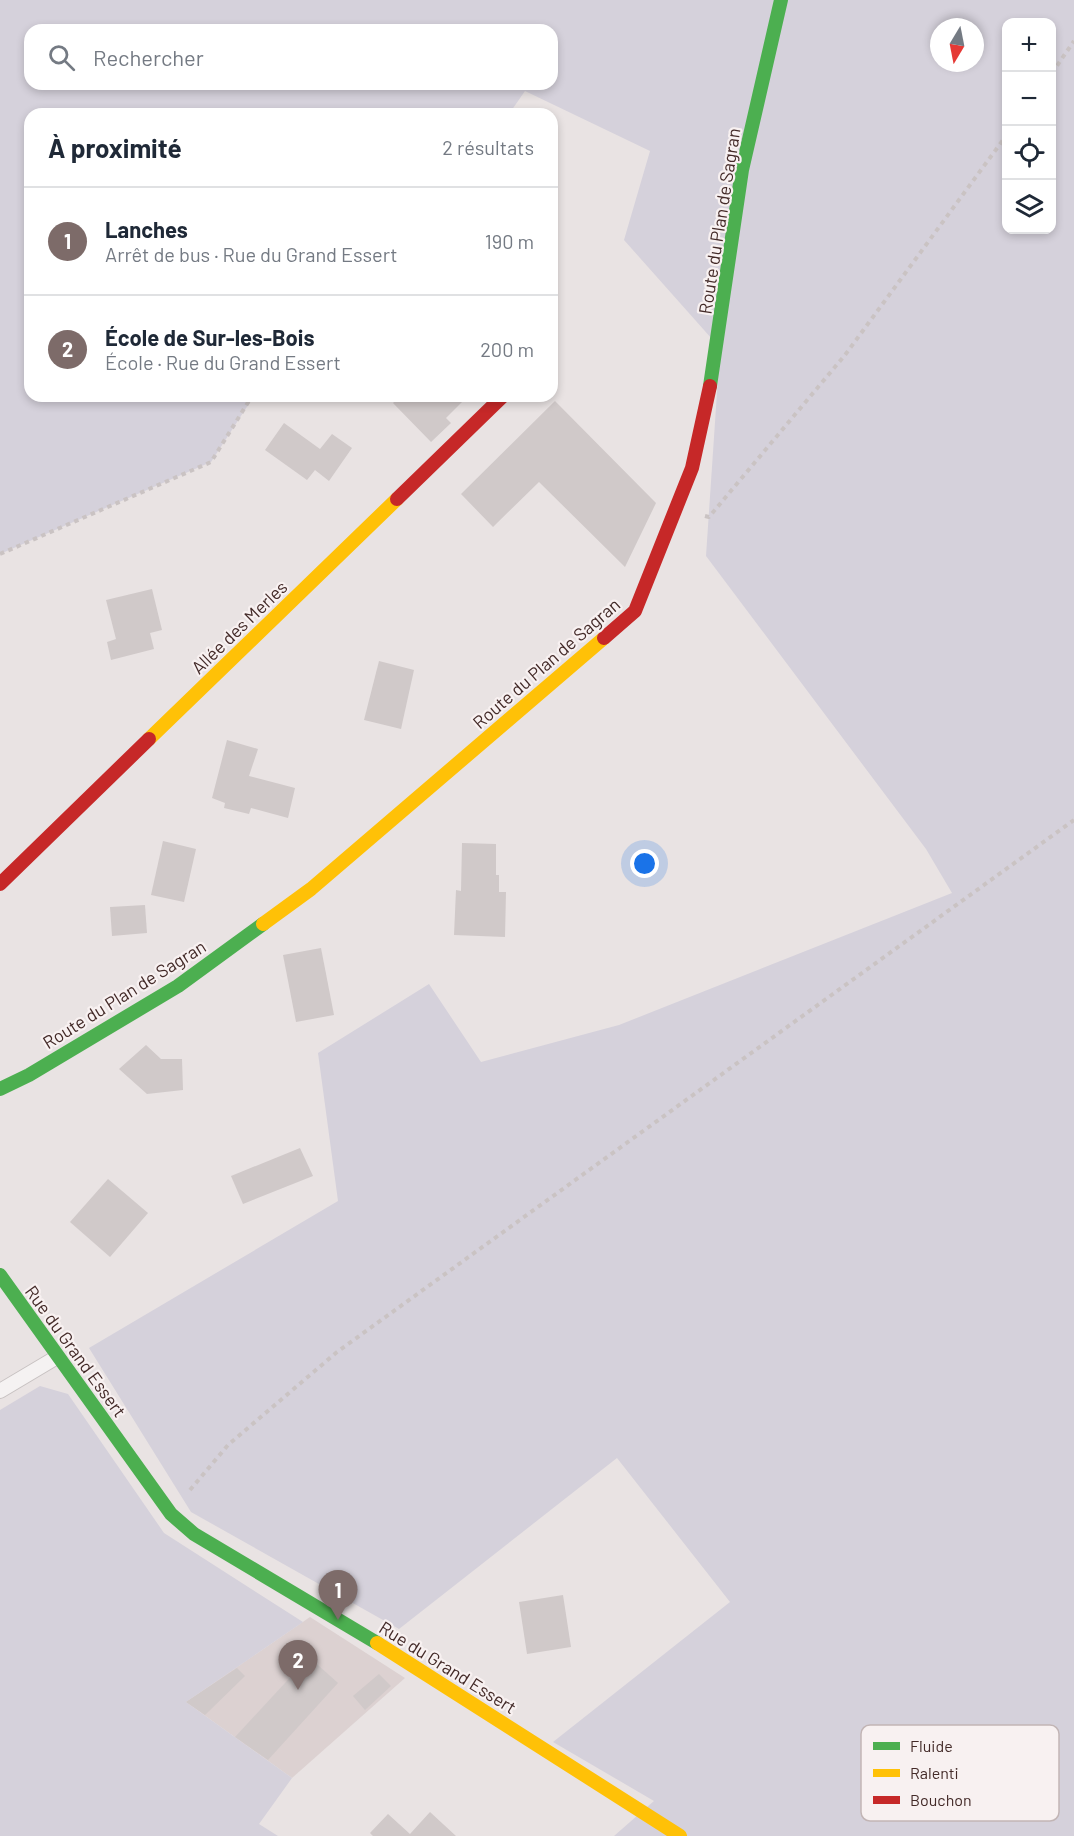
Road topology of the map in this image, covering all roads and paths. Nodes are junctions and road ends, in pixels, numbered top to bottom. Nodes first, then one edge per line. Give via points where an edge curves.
1 (781, 0) edge
2 (1074, 41) edge
3 (1053, 72) edge
4 (1002, 141) edge
5 (248, 402) edge
6 (497, 402) edge
7 (676, 507) junction
8 (0, 554) edge
9 (1074, 820) edge
10 (0, 884) edge
11 (0, 1089) edge
12 (0, 1275) edge
13 (57, 1357) junction
14 (0, 1391) edge
15 (171, 1514) junction
16 (680, 1836) edge

1 - 7 street, Route du Plan de Sagran via 742,170 714,365 692,468
2 - 3 path
4 - 7 path via 845,355 709,518
5 - 8 path via 211,462
6 - 10 street, Allée des Merles
7 - 11 street, Route du Plan de Sagran via 635,611 618,627 312,889 178,986
9 - 15 path via 338,1352 228,1445
12 - 13 street, Rue du Grand Essert
13 - 14 lane
13 - 15 street, Rue du Grand Essert
15 - 16 street, Rue du Grand Essert via 194,1534 409,1662

